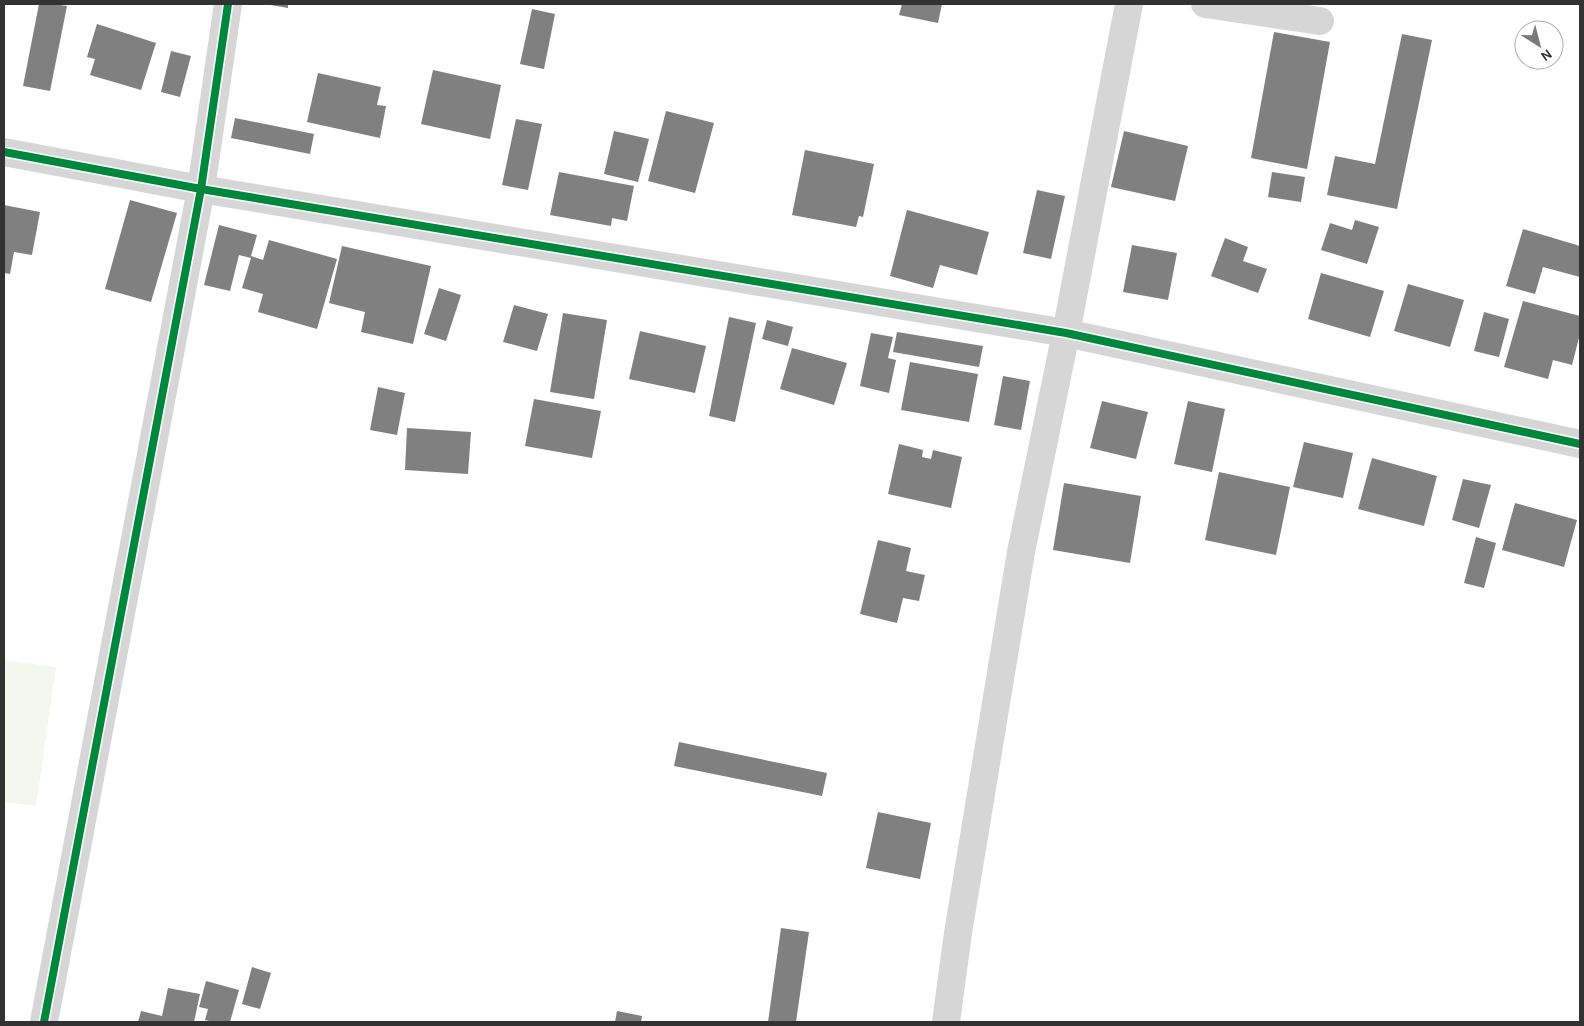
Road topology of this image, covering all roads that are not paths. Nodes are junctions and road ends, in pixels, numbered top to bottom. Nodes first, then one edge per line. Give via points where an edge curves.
1 (228, 4) edge
2 (1128, 4) edge
3 (1205, 4) edge
4 (1320, 21) dead end
5 (4, 152) edge
6 (201, 189) junction
7 (1066, 333) junction
8 (1580, 444) edge
9 (44, 1022) edge
10 (946, 1022) edge

1 - 6 street
2 - 7 street
3 - 4 street
5 - 6 street
6 - 7 street
6 - 9 street
7 - 8 street
7 - 10 street via 1021,552

